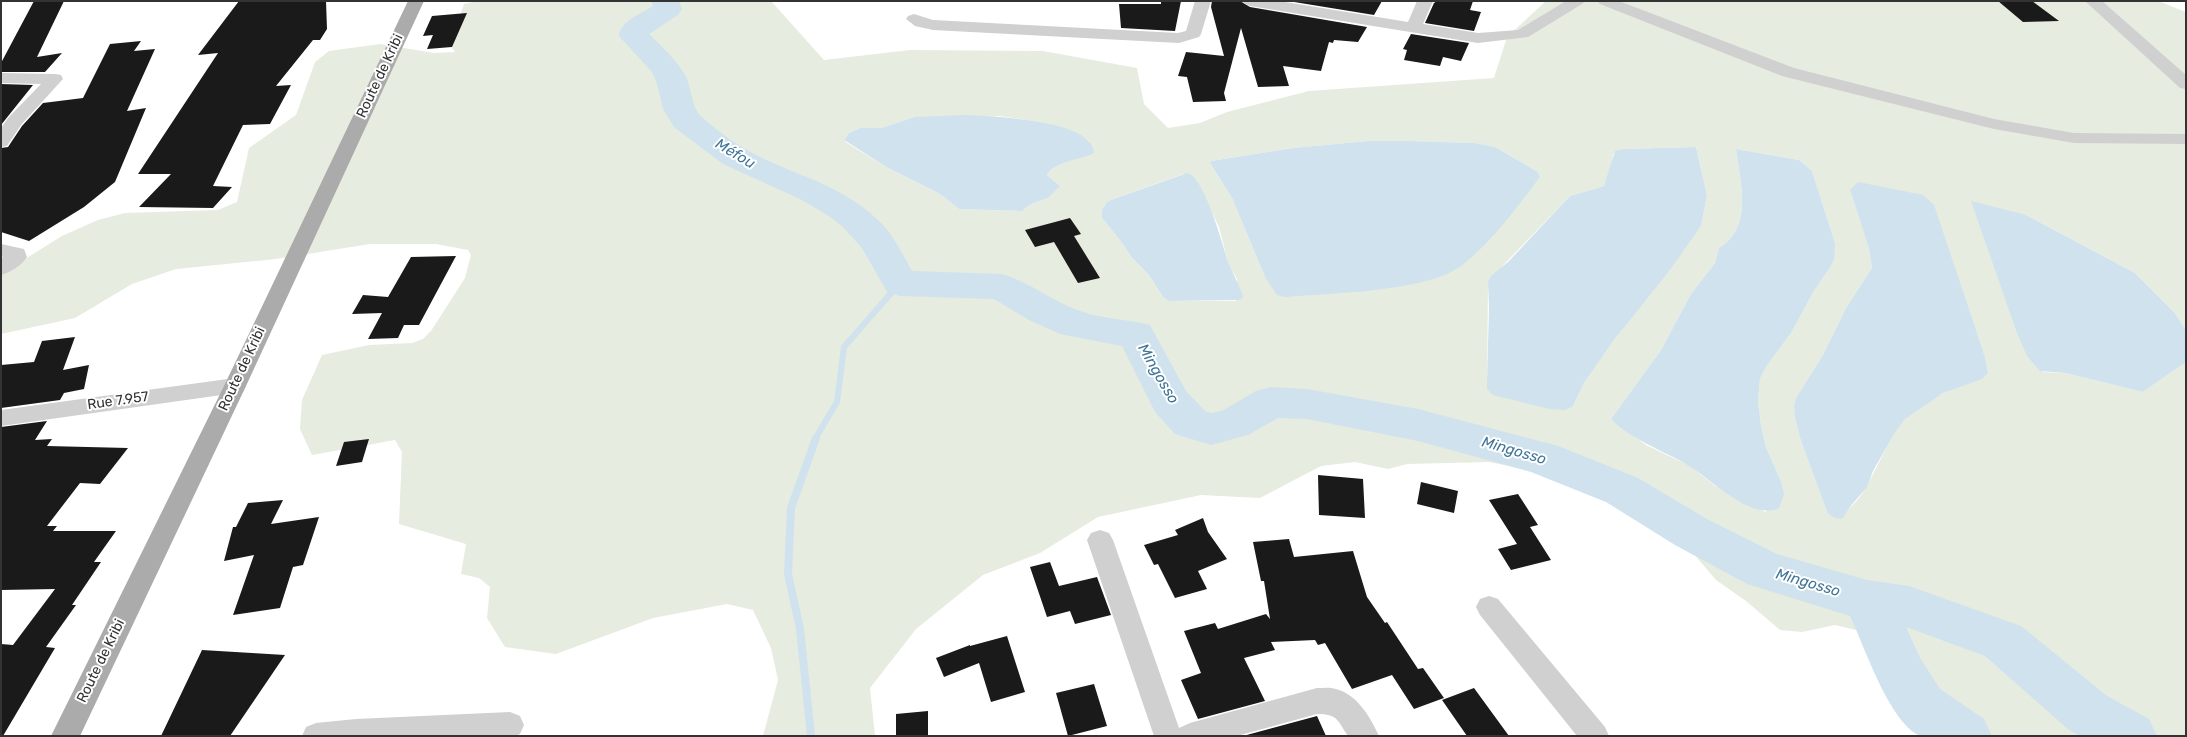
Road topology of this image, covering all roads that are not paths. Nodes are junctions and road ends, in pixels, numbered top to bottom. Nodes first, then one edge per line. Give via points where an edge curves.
1 (416, 1) edge
2 (1203, 1) edge
3 (1250, 1) edge
4 (1425, 1) edge
5 (1577, 1) edge
6 (1605, 1) edge
7 (2093, 1) edge
8 (914, 19) dead end
9 (1414, 27) junction
10 (1, 78) edge
11 (2186, 84) edge
12 (2186, 139) edge
13 (1, 142) edge
14 (1, 250) edge
15 (1, 268) edge
16 (235, 386) junction
17 (1, 418) edge
18 (1100, 540) dead end
19 (1489, 607) dead end
20 (510, 725) dead end
21 (65, 736) edge
22 (316, 736) edge
23 (1168, 736) edge
24 (1190, 736) edge
25 (1365, 736) edge
26 (1595, 736) edge

1 - 16 main road, Route de Kribi
2 - 8 street via 1194,34 1179,38 934,25
3 - 9 street via 1319,14
4 - 9 street
5 - 9 street via 1522,34 1478,38
6 - 12 street via 1788,72 1994,124 2074,138
7 - 11 street
10 - 13 street via 54,79 14,122
14 - 15 street via 17,254 17,257
16 - 17 street, Rue 7.957
16 - 21 main road, Route de Kribi
18 - 23 street
19 - 26 street
20 - 22 street
24 - 25 street via 1317,701 1335,701 1346,709

